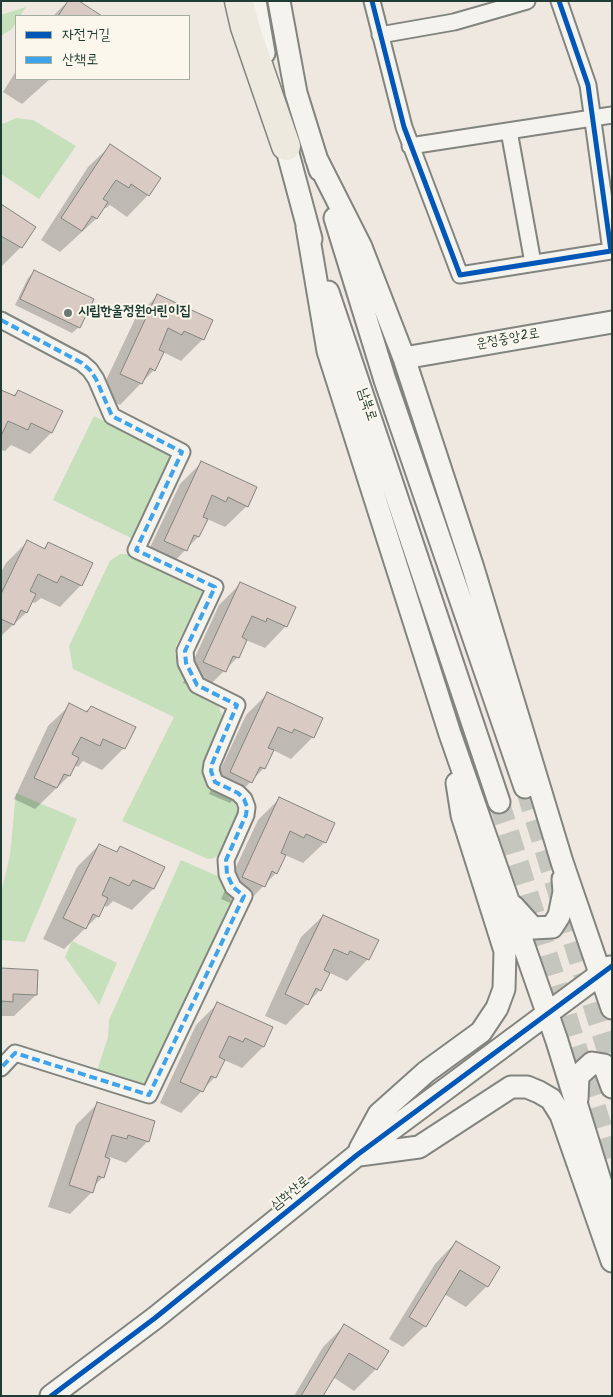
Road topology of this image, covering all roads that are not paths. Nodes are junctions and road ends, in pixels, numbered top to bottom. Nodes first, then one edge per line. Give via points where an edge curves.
1 (255, 1) edge
2 (279, 1) edge
3 (372, 1) edge
4 (527, 1) edge
5 (559, 1) edge
6 (240, 10) edge
7 (380, 35) junction
8 (612, 116) edge
9 (594, 118) junction
10 (509, 131) junction
11 (286, 146) junction
12 (410, 146) junction
13 (316, 158) junction
14 (307, 227) junction
15 (533, 263) junction
16 (1, 320) edge
17 (612, 322) edge
18 (404, 358) junction
19 (450, 734) junction
20 (526, 789) tunnel mouth
21 (499, 802) tunnel mouth
22 (562, 862) junction
23 (508, 900) junction
24 (606, 970) edge
25 (612, 1008) edge
26 (548, 1013) junction
27 (1, 1068) edge
28 (612, 1087) edge
29 (577, 1106) junction
30 (357, 1155) junction
31 (612, 1219) edge
32 (612, 1261) edge
33 (51, 1396) edge

1 - 11 main road, 남북로 via 268,77
2 - 13 main road, 남북로 via 296,93
3 - 7 street
4 - 7 street via 454,22
5 - 9 street via 588,85
6 - 11 highway
7 - 12 street
8 - 9 street
9 - 10 street
9 - 15 street via 611,251
10 - 12 street
10 - 15 street
11 - 14 main road, 남북로
12 - 15 street via 460,275
13 - 18 main road via 361,247
13 - 20 main road, 남북로 via 385,380
14 - 19 main road via 328,351
14 - 21 main road, 남북로
16 - 27 street via 82,363 96,379 112,416 182,452 136,550 215,587 185,651 186,663 197,685 237,706 211,771 215,782 238,793 247,807 226,860 227,874 233,887 244,896 149,1095 14,1053
17 - 18 main road, 운정중앙2로
18 - 22 main road via 473,568
19 - 23 main road
19 - 30 main road via 462,815 505,952 504,989 497,1008 481,1032 426,1072 379,1114
22 - 23 main road via 564,892 559,916 552,927 533,928
22 - 24 main road
23 - 26 main road
24 - 25 main road
24 - 26 main road, 심학산로
26 - 29 main road
26 - 30 main road, 심학산로
28 - 29 main road via 604,1065 592,1063 578,1076
29 - 31 main road
30 - 32 main road via 419,1147 511,1087 527,1087 551,1099 561,1115
30 - 33 main road, 심학산로 via 155,1318

